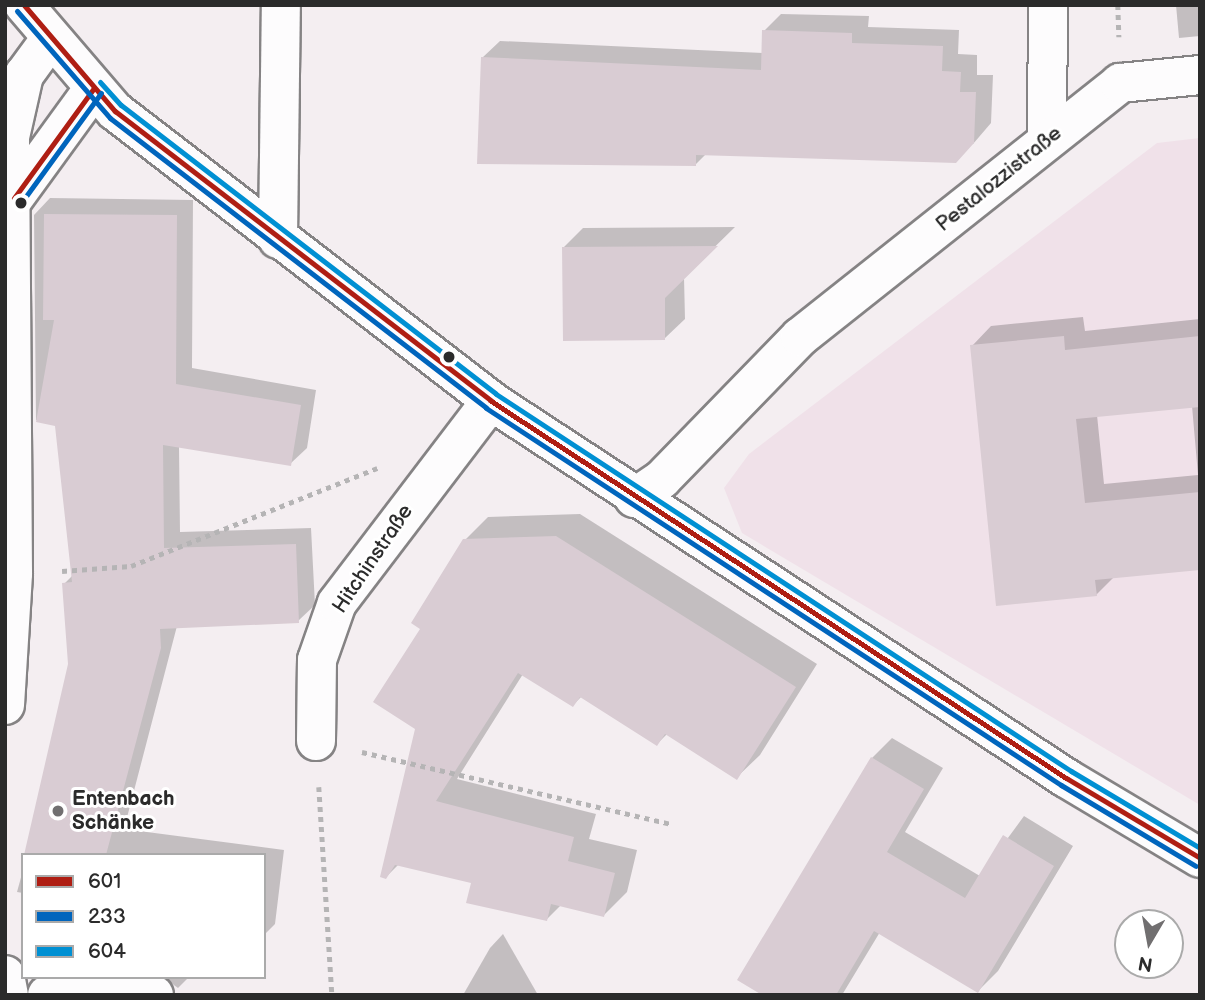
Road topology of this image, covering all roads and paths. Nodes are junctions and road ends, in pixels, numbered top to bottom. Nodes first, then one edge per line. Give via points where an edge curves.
1 (24, 5) edge
2 (281, 5) edge
3 (1048, 5) edge
4 (51, 38) junction
5 (1200, 75) edge
6 (94, 88) junction
7 (8, 134) edge
8 (1047, 139) junction
9 (14, 198) junction
10 (278, 239) junction
11 (492, 401) junction
12 (386, 464) dead end
13 (634, 498) junction
14 (13, 573) junction
15 (5, 705) edge
16 (316, 741) junction
17 (671, 824) dead end
18 (1200, 858) edge
19 (5, 975) edge
20 (9, 995) edge
21 (47, 995) edge
22 (154, 995) edge
23 (332, 995) edge

1 - 4 street
2 - 10 street
3 - 8 street
4 - 6 street
4 - 7 street via 24,75
5 - 8 street, Pestalozzistraße via 1120,83
6 - 9 street
6 - 10 street
7 - 9 street
8 - 13 street, Pestalozzistraße via 800,337 662,479
9 - 14 street
10 - 11 street
11 - 13 street
11 - 16 street, Hitchinstraße via 337,603 317,660
12 - 14 path via 131,566
13 - 18 street
14 - 15 street
16 - 17 path
16 - 23 path
19 - 20 street
21 - 22 street

